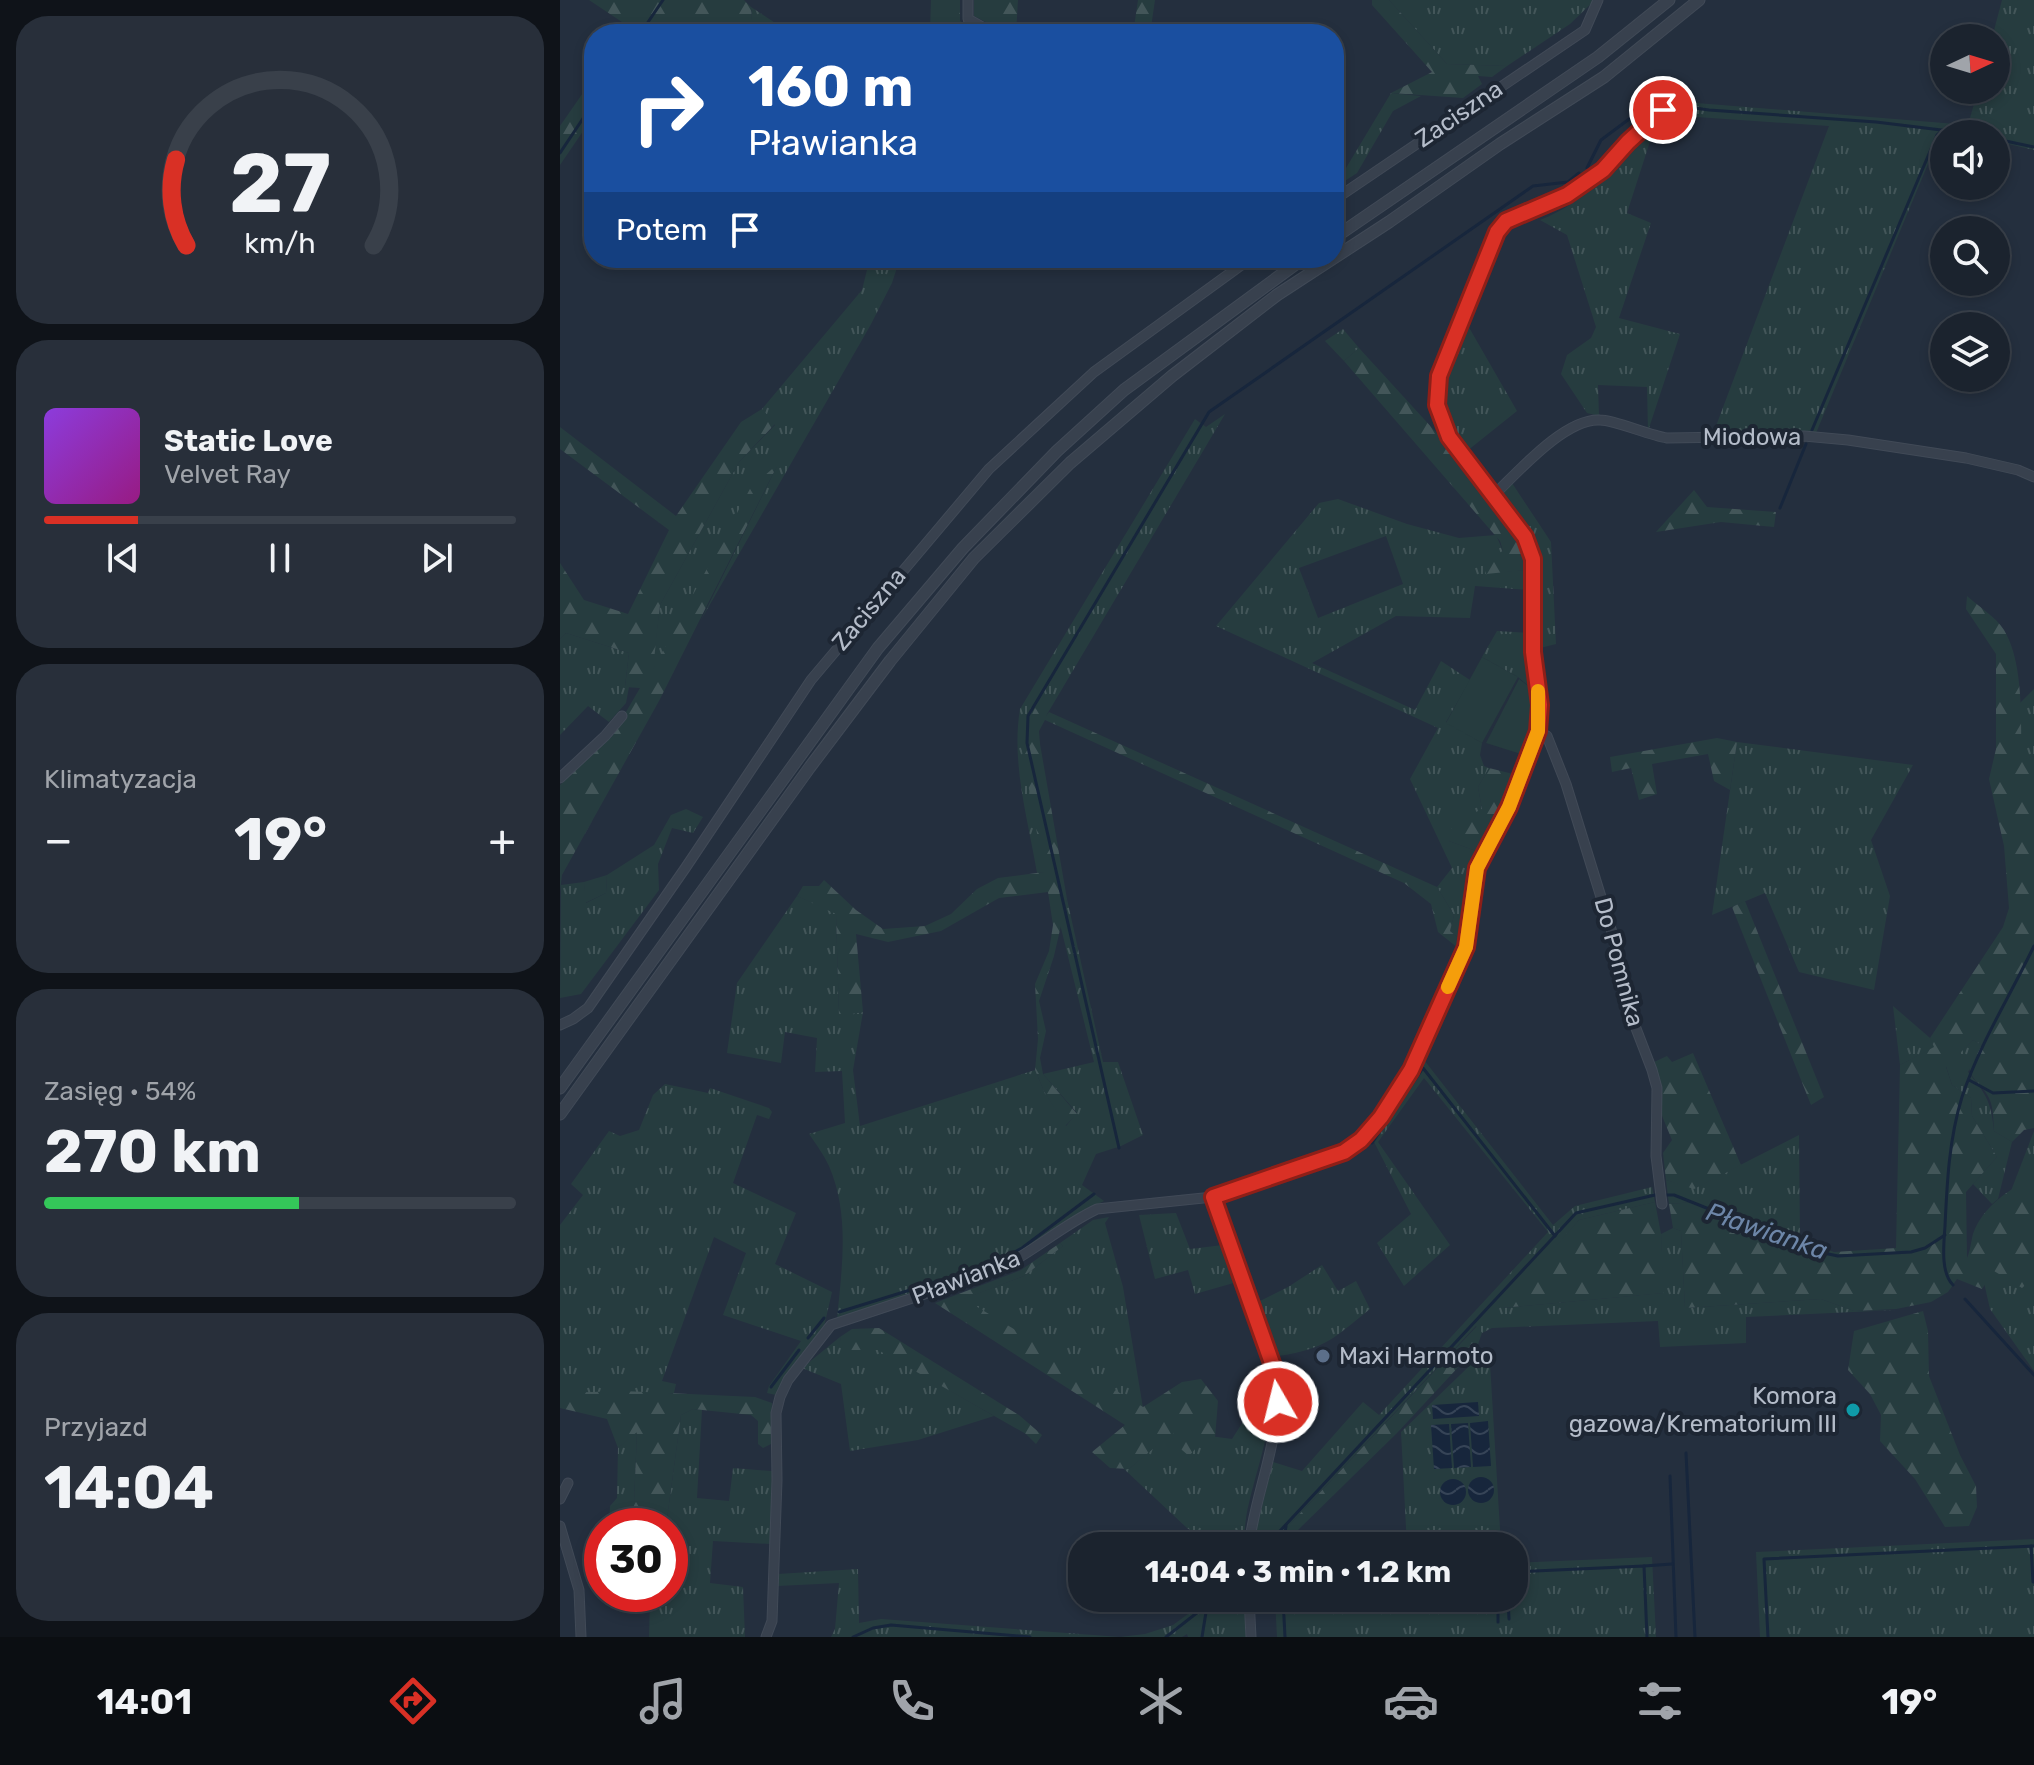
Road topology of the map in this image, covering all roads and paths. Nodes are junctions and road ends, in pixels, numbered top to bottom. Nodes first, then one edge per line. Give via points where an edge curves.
1 (968, 0) edge
2 (1598, 0) edge
3 (1669, 0) edge
4 (1699, 0) edge
5 (977, 24) edge
6 (1663, 110) dead end
7 (1344, 193) edge
8 (1344, 231) edge
9 (1344, 251) edge
10 (1237, 268) edge
11 (1290, 268) edge
12 (1318, 268) edge
13 (2034, 477) edge
14 (1494, 495) junction
15 (622, 716) dead end
16 (1538, 731) junction
17 (560, 778) edge
18 (560, 1025) edge
19 (560, 1088) edge
20 (560, 1114) edge
21 (1213, 1197) junction
22 (1662, 1204) dead end
23 (568, 1483) dead end
24 (560, 1499) edge
25 (560, 1526) edge
26 (1251, 1532) edge
27 (1250, 1612) edge
28 (581, 1637) edge
29 (766, 1637) edge
30 (1251, 1637) edge

1 - 5 street via 968,19
2 - 7 street, Zaciszna via 1585,30
3 - 8 street via 1598,57
4 - 9 street via 1604,77
6 - 14 street, Pławianka via 1603,170 1567,195 1506,221 1497,232 1437,390 1449,437
10 - 18 street, Zaciszna via 1094,372 989,469 811,680 588,1008
11 - 19 street via 1124,390 963,548 878,648
12 - 20 street via 1172,376 1070,463 974,558 810,767
13 - 14 street, Miodowa via 1966,458 1848,440 1667,438 1601,419 1554,440
14 - 16 street, Pławianka via 1525,537 1533,559
15 - 17 street
16 - 21 street, Pławianka via 1509,807 1477,868 1466,947 1411,1070 1381,1117 1344,1152
16 - 22 street, Do Pomnika via 1547,736 1566,784 1614,939 1622,992 1657,1088
21 - 26 street via 1278,1388
21 - 29 street, Pławianka via 1097,1209 997,1270 831,1325 788,1380 776,1413 773,1605
23 - 24 street
25 - 28 street via 579,1590
27 - 30 street

